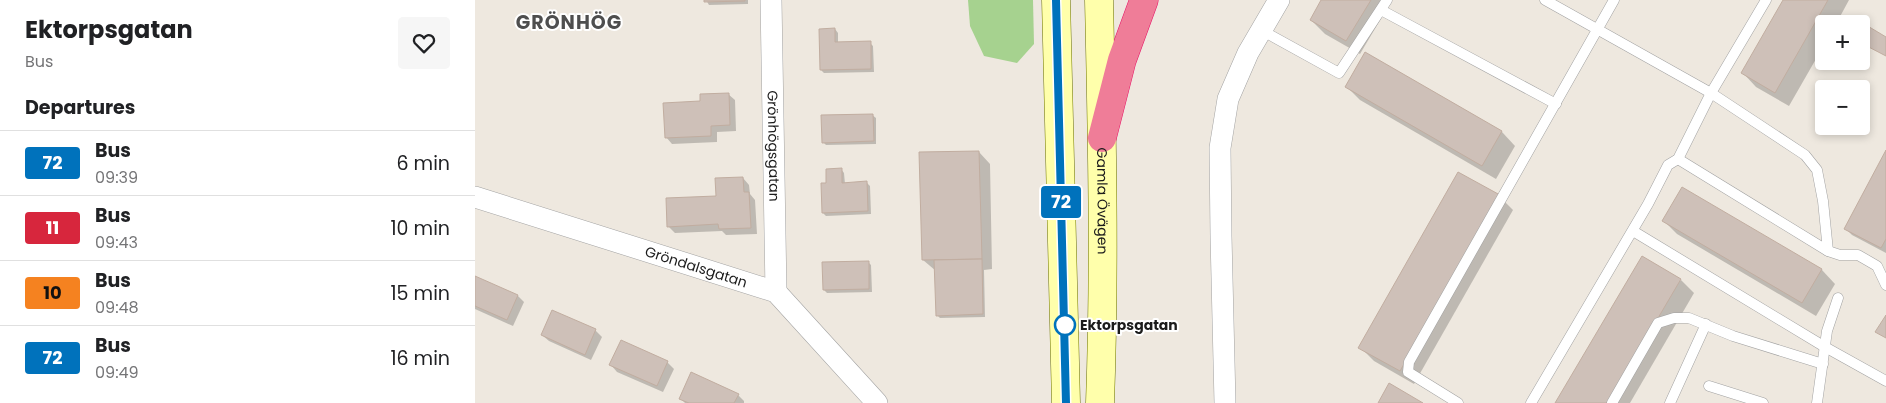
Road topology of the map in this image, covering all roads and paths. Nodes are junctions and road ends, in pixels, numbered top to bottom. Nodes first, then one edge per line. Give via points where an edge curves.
1 (771, 0) edge
2 (1056, 0) edge
3 (1099, 0) edge
4 (1144, 0) edge
5 (1279, 0) edge
6 (1387, 0) edge
7 (1545, 0) edge
8 (1614, 0) edge
9 (1766, 0) edge
10 (1381, 10) junction
11 (1597, 29) junction
12 (1261, 30) junction
13 (1711, 93) junction
14 (1556, 104) junction
15 (1102, 138) junction
16 (1678, 159) junction
17 (475, 197) edge
18 (1633, 231) junction
19 (1828, 251) junction
20 (1886, 285) edge
21 (776, 292) junction
22 (1838, 298) dead end
23 (1706, 324) junction
24 (1825, 347) junction
25 (1823, 364) junction
26 (1886, 381) edge
27 (1709, 386) dead end
28 (877, 403) edge
29 (1066, 403) edge
30 (1100, 403) edge
31 (1225, 403) edge
32 (1458, 403) edge
33 (1531, 403) edge
34 (1612, 403) edge
35 (1670, 403) edge
36 (1763, 403) edge
37 (1817, 403) edge

1 - 21 street, Grönhögsgatan
2 - 29 main road
3 - 15 main road, Gamla Övägen
4 - 15 highway via 1122,60
5 - 12 street
6 - 10 lane
7 - 11 lane
8 - 11 lane
9 - 13 lane
10 - 12 lane via 1339,73
10 - 14 lane
11 - 13 lane
11 - 14 lane
12 - 31 street via 1228,99 1221,148
13 - 16 lane
13 - 19 lane via 1805,155 1817,170
14 - 32 lane via 1409,362 1407,372
15 - 30 main road, Gamla Övägen
16 - 18 lane via 1668,165
16 - 19 lane
17 - 21 street, Gröndalsgatan
18 - 24 lane
18 - 33 lane
19 - 20 lane via 1858,255 1877,266
21 - 28 street
22 - 24 lane
23 - 25 lane via 1733,336
23 - 34 lane via 1689,318 1658,323
23 - 35 lane
24 - 25 lane
24 - 26 lane
25 - 37 lane
27 - 36 lane

